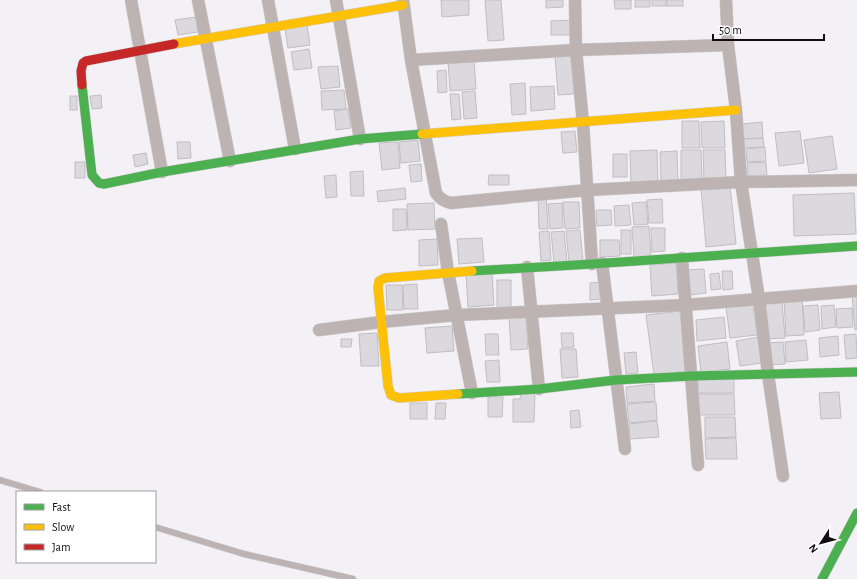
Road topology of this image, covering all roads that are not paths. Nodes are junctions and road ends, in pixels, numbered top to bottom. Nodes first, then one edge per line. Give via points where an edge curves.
1 (131, 0) edge
2 (198, 0) edge
3 (268, 0) edge
4 (336, 0) edge
5 (575, 0) edge
6 (726, 0) edge
7 (403, 3) edge
8 (338, 16) junction
9 (273, 28) junction
10 (206, 39) junction
11 (728, 45) junction
12 (140, 50) junction
13 (576, 50) junction
14 (411, 60) junction
15 (736, 110) junction
16 (583, 123) junction
17 (424, 134) junction
18 (360, 139) junction
19 (296, 149) junction
20 (230, 161) junction
21 (162, 172) junction
22 (857, 180) edge
23 (741, 182) junction
24 (588, 190) junction
25 (441, 224) dead end
26 (857, 246) edge
27 (752, 253) junction
28 (682, 258) junction
29 (597, 263) junction
30 (527, 267) junction
31 (448, 272) junction
32 (857, 291) edge
33 (759, 299) junction
34 (686, 305) junction
35 (608, 308) junction
36 (531, 312) junction
37 (457, 315) junction
38 (381, 322) junction
39 (319, 330) dead end
40 (857, 372) edge
41 (768, 374) junction
42 (692, 376) junction
43 (616, 380) junction
44 (539, 389) junction
45 (472, 393) junction
46 (625, 449) dead end
47 (698, 465) dead end
48 (782, 476) dead end
49 (0, 480) edge
50 (37, 491) edge
51 (857, 513) edge
52 (156, 527) edge
53 (353, 579) edge
54 (822, 579) edge

1 - 12 street
2 - 10 street
3 - 9 street
4 - 8 street
5 - 13 street
6 - 11 street
7 - 8 street
7 - 14 street
8 - 9 street
8 - 18 street
9 - 10 street
9 - 19 street
10 - 12 street
10 - 20 street
11 - 13 street
11 - 15 street
12 - 21 street
12 - 21 street via 83,63 81,71 92,175 99,183 104,184
13 - 14 street
13 - 16 street
14 - 17 street
15 - 16 street
15 - 23 street
16 - 17 street
16 - 24 street
17 - 18 street
17 - 24 street via 436,193 445,202
18 - 19 street
19 - 20 street
20 - 21 street
22 - 23 street
23 - 24 street
23 - 27 street
24 - 29 street
25 - 31 street
26 - 27 street
27 - 28 street
27 - 33 street
28 - 29 street
28 - 34 street
29 - 30 street
29 - 35 street
30 - 31 street
30 - 36 street
31 - 37 street
31 - 38 street via 382,280 378,283
32 - 33 street
33 - 34 street
33 - 41 street
34 - 35 street
34 - 42 street
35 - 36 street
35 - 43 street
36 - 37 street
36 - 44 street
37 - 38 street
37 - 45 street
38 - 39 street
38 - 45 street via 391,395 399,398
40 - 41 street
41 - 42 street
41 - 48 street
42 - 43 street
42 - 47 street
43 - 44 street
43 - 46 street
44 - 45 street
49 - 50 lane
51 - 54 street
52 - 53 lane via 244,554

